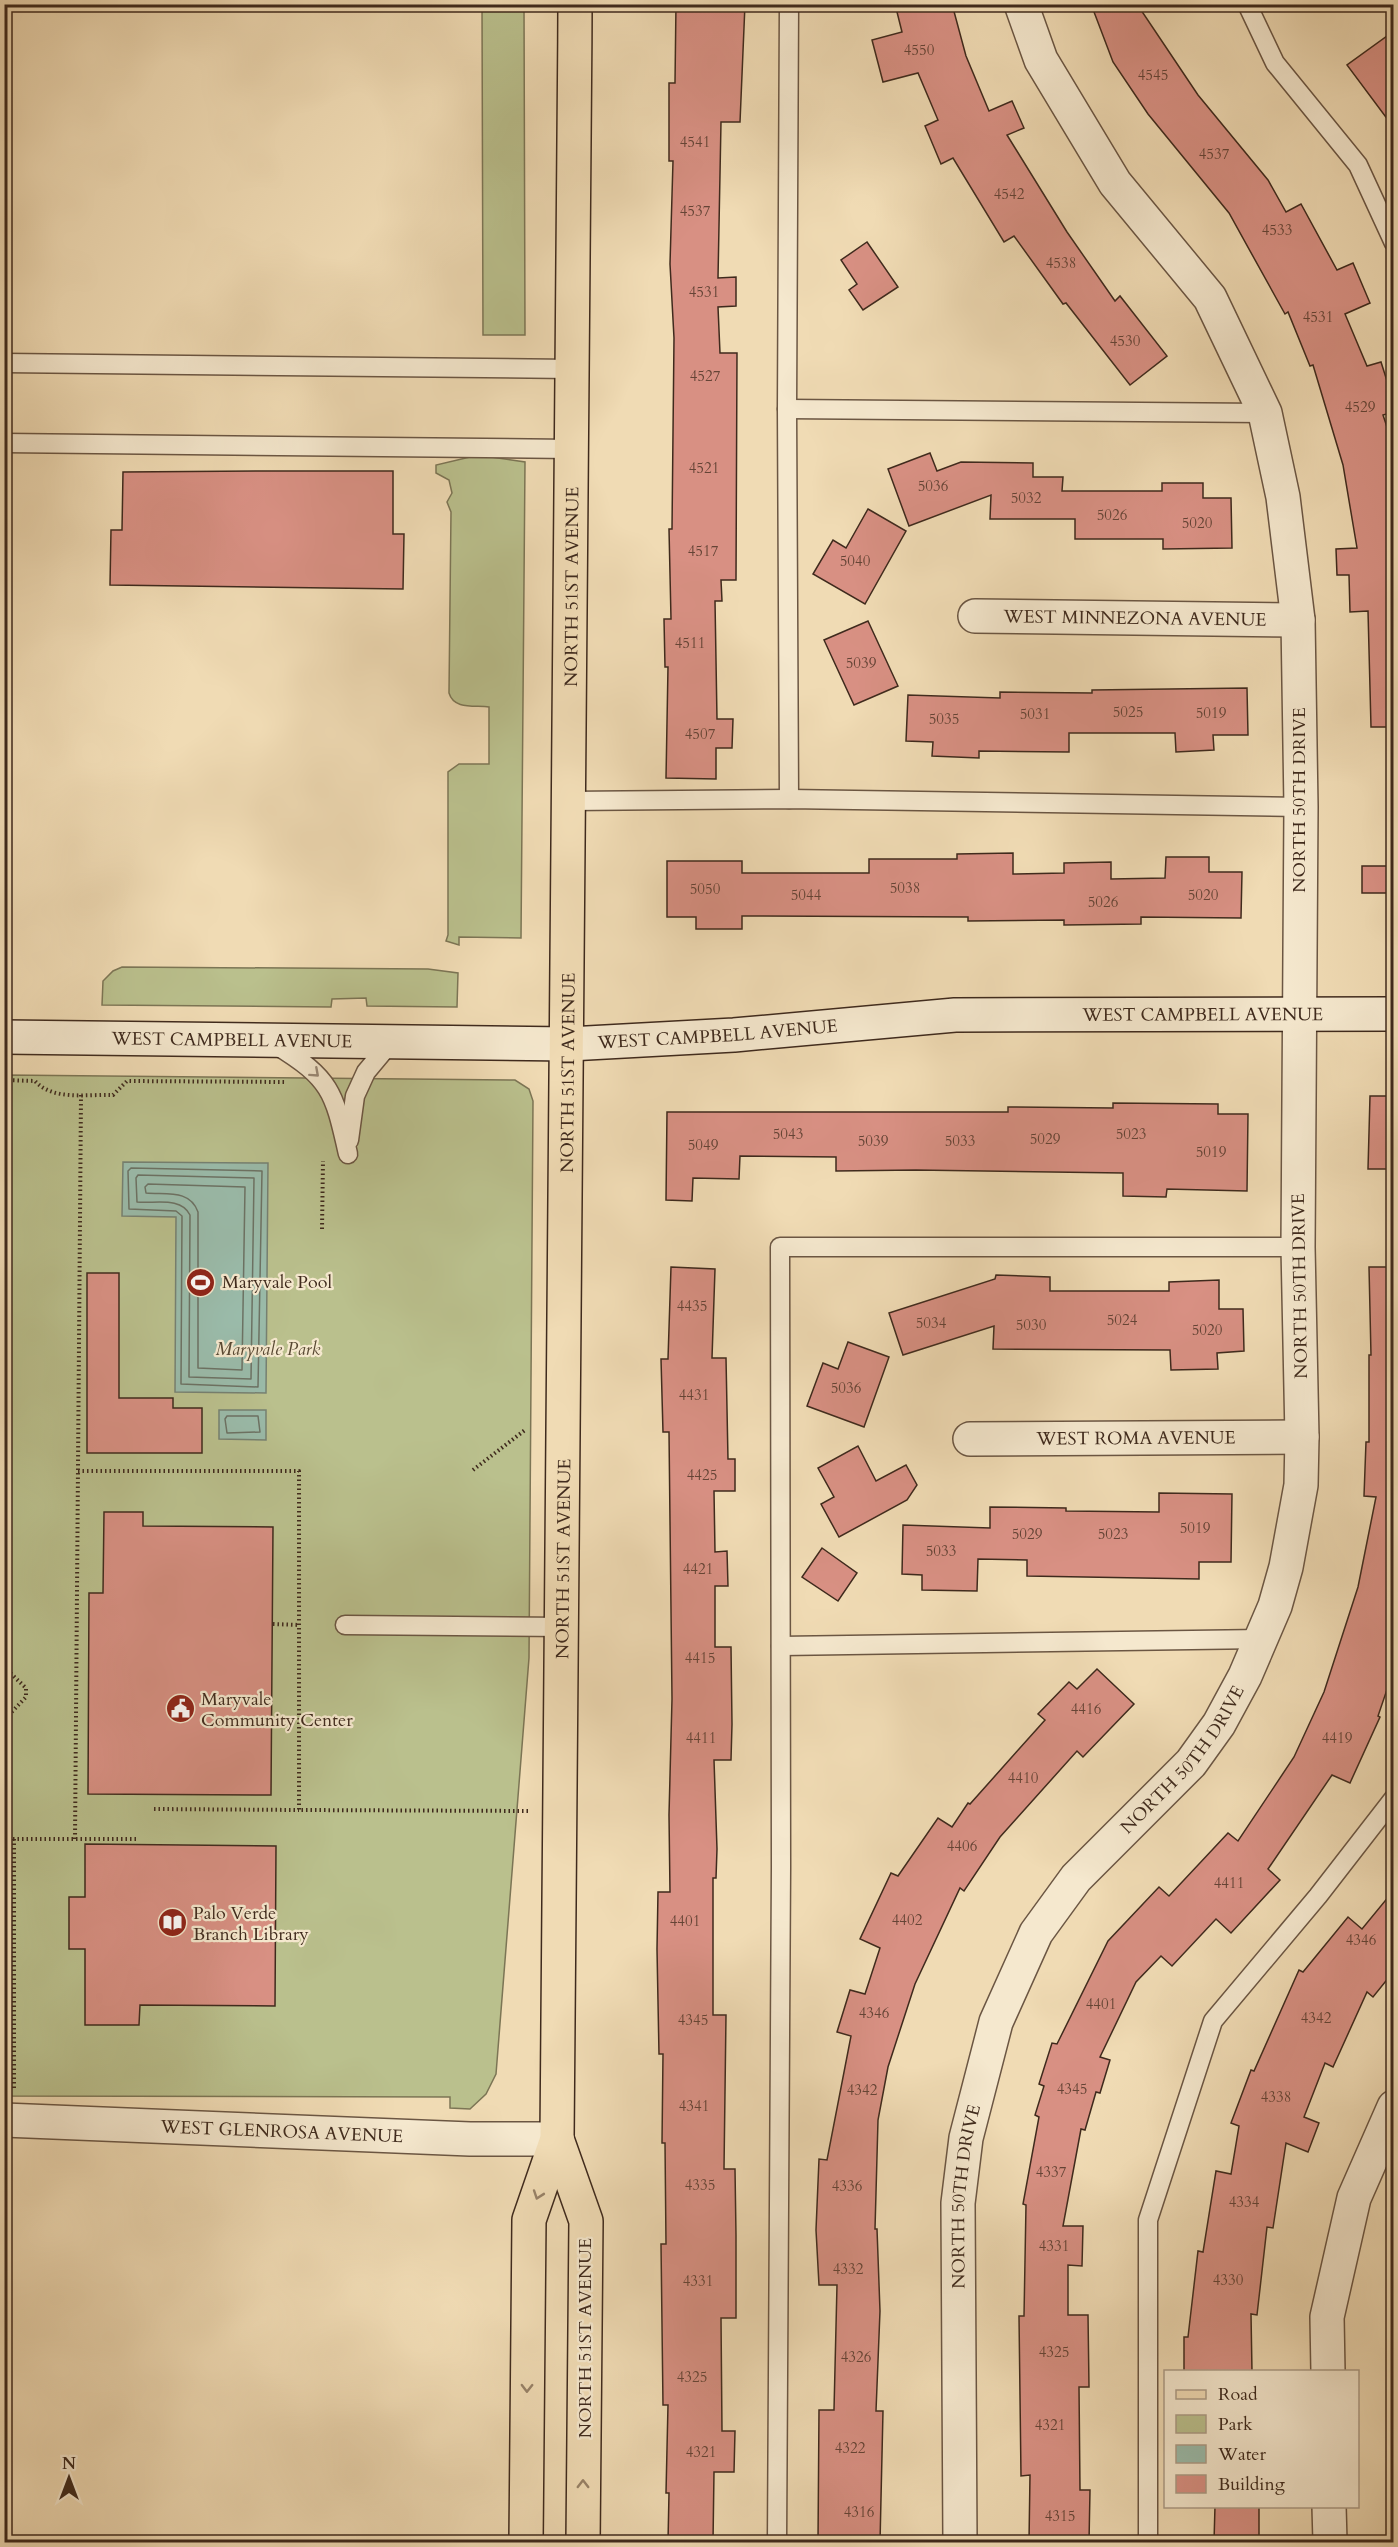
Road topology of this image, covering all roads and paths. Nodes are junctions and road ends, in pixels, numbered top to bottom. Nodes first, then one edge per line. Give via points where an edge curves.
1 (575, 4) edge
2 (789, 4) edge
3 (1021, 4) edge
4 (1247, 4) edge
5 (1394, 243) edge
6 (4, 363) edge
7 (572, 369) junction
8 (787, 409) junction
9 (1265, 413) junction
10 (4, 443) edge
11 (571, 449) junction
12 (975, 616) dead end
13 (1298, 620) junction
14 (789, 799) junction
15 (569, 801) junction
16 (1301, 807) junction
17 (1299, 1014) junction
18 (1394, 1014) edge
19 (4, 1037) edge
20 (267, 1040) junction
21 (391, 1042) junction
22 (569, 1044) junction
23 (4, 1080) edge
24 (286, 1082) dead end
25 (81, 1095) junction
26 (323, 1152) dead end
27 (322, 1229) dead end
28 (1298, 1247) junction
29 (525, 1430) dead end
30 (1302, 1437) junction
31 (970, 1439) dead end
32 (473, 1470) dead end
33 (78, 1471) junction
34 (273, 1624) dead end
35 (299, 1625) junction
36 (345, 1625) dead end
37 (564, 1627) junction
38 (1262, 1640) junction
39 (781, 1646) junction
40 (4, 1667) edge
41 (4, 1720) edge
42 (1394, 1798) edge
43 (154, 1809) dead end
44 (299, 1810) junction
45 (562, 1811) junction
46 (4, 1839) edge
47 (14, 1839) junction
48 (75, 1839) junction
49 (137, 1839) dead end
50 (1394, 2107) edge
51 (9, 2120) edge
52 (557, 2139) junction
53 (1328, 2370) edge
54 (1329, 2508) edge
55 (526, 2542) edge
56 (583, 2542) edge
57 (777, 2542) edge
58 (960, 2542) edge
59 (1148, 2542) edge
60 (1330, 2542) edge

1 - 7 main road, NORTH 51ST AVENUE
2 - 8 lane
3 - 9 street, NORTH 50TH DRIVE via 1041,60 1115,183 1210,298
4 - 5 lane via 1275,63 1358,165
6 - 7 lane
7 - 11 main road, NORTH 51ST AVENUE
8 - 9 lane
8 - 14 lane
9 - 13 street, NORTH 50TH DRIVE via 1283,497
10 - 11 lane
11 - 15 main road, NORTH 51ST AVENUE
12 - 13 street, WEST MINNEZONA AVENUE
13 - 16 street, NORTH 50TH DRIVE
14 - 15 lane
14 - 16 lane
15 - 22 main road, NORTH 51ST AVENUE
16 - 17 street, NORTH 50TH DRIVE
17 - 18 street, WEST CAMPBELL AVENUE
17 - 22 street, WEST CAMPBELL AVENUE via 955,1015 734,1035
17 - 28 street, NORTH 50TH DRIVE
19 - 20 street, WEST CAMPBELL AVENUE
20 - 21 street, WEST CAMPBELL AVENUE
20 -> 21 lane via 299,1059 323,1081 336,1104 348,1154 355,1096 366,1072
21 - 22 street, WEST CAMPBELL AVENUE
22 - 37 main road, NORTH 51ST AVENUE
23 - 25 path via 35,1081 52,1092
24 - 25 path via 127,1081 112,1095
25 - 33 path
26 - 27 path
28 - 30 street, NORTH 50TH DRIVE
28 - 39 lane via 780,1247
29 - 32 path
30 - 31 street, WEST ROMA AVENUE
30 - 38 street, NORTH 50TH DRIVE via 1294,1533
33 - 35 path via 299,1471
33 - 48 path
34 - 35 path
35 - 44 path
36 - 37 lane
37 - 45 main road, NORTH 51ST AVENUE
38 - 39 lane
38 - 58 street, NORTH 50TH DRIVE via 1219,1724 1191,1763 1076,1878 1036,1933 996,2022 966,2138 958,2203
39 - 57 lane
40 - 41 path via 26,1688 26,1696
42 - 59 lane via 1213,2021 1148,2220
43 - 44 path
44 - 45 path
45 - 52 main road, NORTH 51ST AVENUE
46 - 47 path
47 - 48 path
47 - 51 path
48 - 49 path
50 - 53 street via 1354,2198 1327,2317
51 - 52 street, WEST GLENROSA AVENUE via 470,2139
52 -> 55 main road, NORTH 51ST AVENUE via 530,2220
56 -> 52 main road, NORTH 51ST AVENUE via 586,2221
54 - 60 street

